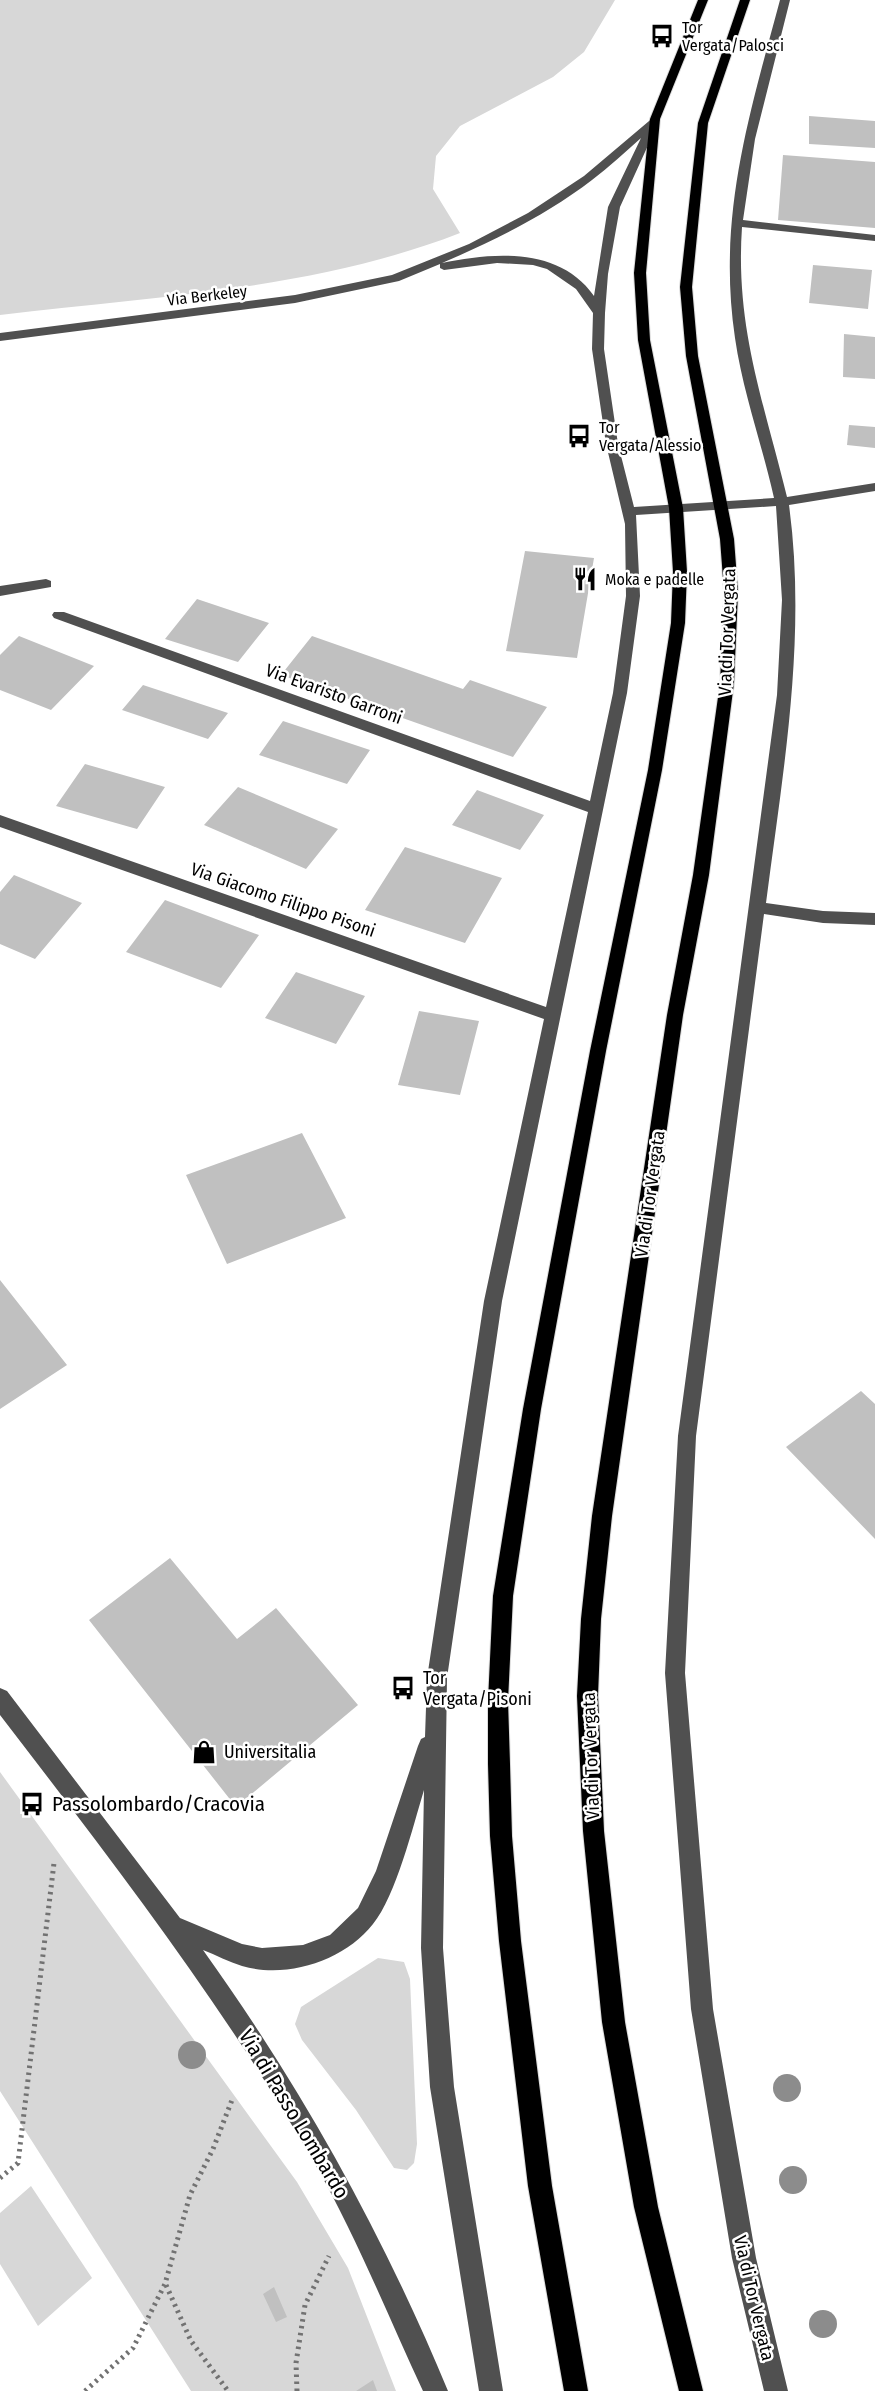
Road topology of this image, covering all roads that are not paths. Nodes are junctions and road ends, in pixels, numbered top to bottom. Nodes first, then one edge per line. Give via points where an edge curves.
1 (703, 0) edge
2 (745, 0) edge
3 (785, 0) edge
4 (655, 119) junction
5 (735, 223) junction
6 (875, 238) edge
7 (416, 271) junction
8 (599, 313) junction
9 (0, 337) edge
10 (875, 487) edge
11 (781, 502) junction
12 (721, 506) junction
13 (676, 508) junction
14 (630, 511) junction
15 (46, 584) dead end
16 (0, 591) edge
17 (59, 615) dead end
18 (595, 809) junction
19 (0, 821) edge
20 (756, 907) junction
21 (875, 919) edge
22 (553, 1016) junction
23 (0, 1698) edge
24 (434, 1726) junction
25 (169, 1924) junction
26 (436, 2391) edge
27 (491, 2391) edge
28 (576, 2391) edge
29 (691, 2391) edge
30 (776, 2391) edge

1 - 4 main road
2 - 12 main road, Via di Tor Vergata via 703,123 686,268 692,356
3 - 5 street, Via di Tor Vergata via 741,176
4 - 7 street, Via Berkeley via 558,200 494,236
4 - 8 street via 614,207
4 - 13 main road via 640,303
5 - 6 street
5 - 11 street, Via di Tor Vergata via 736,298 745,356
7 - 8 street, Via Berkeley via 499,260 541,263 573,279
7 - 9 street, Via Berkeley via 316,296
8 - 14 street via 598,349 612,444
10 - 11 street
11 - 12 street
11 - 20 street, Via di Tor Vergata via 790,567 789,638
12 - 13 street
12 - 29 main road, Via di Tor Vergata via 731,592 727,682 602,1516 587,1724 593,1826 619,2065 641,2192
13 - 14 street
13 - 28 main road via 680,597 674,652 532,1409 503,1596 500,1648 501,1836 510,1941 540,2186
14 - 18 street via 629,631
15 - 16 street
17 - 18 street, Via Evaristo Garroni
18 - 22 street
19 - 22 street, Via Giacomo Filippo Pisoni
20 - 21 street
20 - 30 street, Via di Tor Vergata via 687,1436 675,1673 702,2009 744,2258
22 - 24 street via 493,1301 442,1634
23 - 25 street, Via di Passo Lombardo
24 - 25 street via 386,1875 366,1916 337,1943 303,1956 262,1959
24 - 27 street via 432,1948 442,2087
25 - 26 street, Via di Passo Lombardo via 235,2015 323,2155

